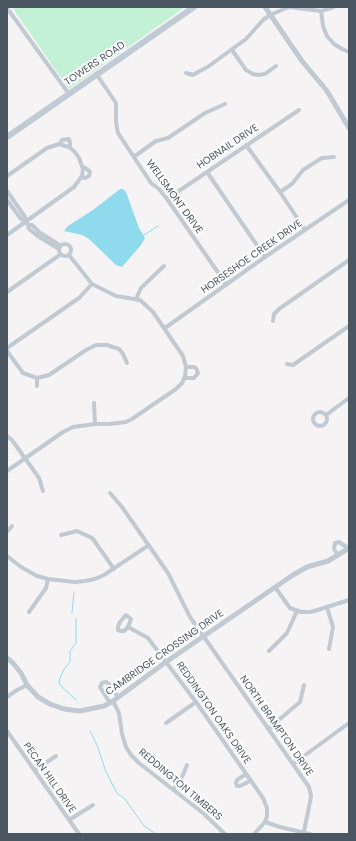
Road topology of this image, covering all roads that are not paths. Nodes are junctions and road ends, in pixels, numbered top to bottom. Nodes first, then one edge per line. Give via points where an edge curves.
1 (194, 7) edge
2 (265, 7) edge
3 (289, 7) edge
4 (334, 7) edge
5 (7, 8) edge
6 (321, 10) junction
7 (270, 15) junction
8 (232, 50) junction
9 (349, 52) edge
10 (276, 66) dead end
11 (186, 73) dead end
12 (97, 75) junction
13 (68, 94) junction
14 (225, 104) dead end
15 (299, 110) dead end
16 (349, 128) edge
17 (7, 137) edge
18 (60, 144) junction
19 (246, 145) junction
20 (70, 148) junction
21 (135, 156) junction
22 (334, 157) dead end
23 (83, 167) junction
24 (207, 172) junction
25 (7, 176) edge
26 (82, 177) junction
27 (7, 191) edge
28 (280, 192) junction
29 (167, 199) junction
30 (7, 200) edge
31 (349, 200) edge
32 (26, 221) junction
33 (305, 230) junction
34 (7, 235) edge
35 (61, 250) junction
36 (69, 255) junction
37 (265, 257) junction
38 (349, 260) edge
39 (164, 266) dead end
40 (92, 284) junction
41 (226, 284) junction
42 (7, 292) edge
43 (136, 299) junction
44 (273, 321) dead end
45 (349, 326) edge
46 (165, 328) junction
47 (7, 350) edge
48 (126, 363) dead end
49 (287, 364) dead end
50 (186, 367) junction
51 (37, 378) junction
52 (184, 378) junction
53 (37, 386) dead end
54 (349, 398) edge
55 (94, 403) dead end
56 (326, 415) dead end
57 (95, 424) junction
58 (7, 436) edge
59 (25, 458) junction
60 (7, 471) edge
61 (43, 491) dead end
62 (110, 493) dead end
63 (12, 526) dead end
64 (7, 532) edge
65 (62, 535) dead end
66 (149, 545) junction
67 (349, 548) edge
68 (338, 555) junction
69 (7, 556) edge
70 (114, 569) junction
71 (48, 579) junction
72 (275, 587) junction
73 (349, 600) edge
74 (327, 607) junction
75 (297, 611) junction
76 (29, 612) dead end
77 (128, 627) dead end
78 (204, 637) junction
79 (328, 649) dead end
80 (269, 651) dead end
81 (7, 658) edge
82 (166, 662) junction
83 (27, 685) junction
84 (304, 685) dead end
85 (7, 697) edge
86 (118, 697) junction
87 (111, 702) junction
88 (196, 702) junction
89 (166, 723) dead end
90 (349, 723) edge
91 (268, 729) junction
92 (7, 731) edge
93 (56, 756) dead end
94 (292, 764) junction
95 (187, 765) dead end
96 (35, 770) junction
97 (246, 774) junction
98 (250, 781) junction
99 (174, 789) junction
100 (93, 805) dead end
101 (69, 820) junction
102 (265, 822) junction
103 (304, 832) junction
104 (79, 834) edge
105 (224, 834) edge
106 (254, 834) edge
107 (310, 834) edge

1 - 12 main road, TOWERS ROAD
2 - 7 street
3 - 6 street
3 - 7 street
4 - 6 street
5 - 13 street
6 - 9 street via 327,36 334,44
7 - 8 street
7 - 16 street via 327,91
8 - 10 street via 246,70 253,74 265,74
8 - 11 street via 193,75
12 - 13 main road, TOWERS ROAD
12 - 21 street, WELLSMONT DRIVE via 116,103 118,133
13 - 17 main road, TOWERS ROAD
14 - 21 street via 205,113 168,138 156,141
15 - 19 street, HOBNAIL DRIVE
18 - 20 street
18 - 20 street via 62,140 68,139
18 - 25 street via 47,148
19 - 24 street, HOBNAIL DRIVE
19 - 28 street
20 - 23 street via 78,155
21 - 29 street, WELLSMONT DRIVE via 151,183
22 - 28 street via 322,158 303,170 292,184
23 - 26 street
23 - 26 street via 90,172 89,176
24 - 29 street, HOBNAIL DRIVE
24 - 37 street
26 - 32 street via 74,187
27 - 32 street
28 - 33 street
29 - 41 street, WELLSMONT DRIVE
30 - 32 street via 21,219
31 - 33 street, HORSESHOE CREEK DRIVE
32 - 34 street
32 - 35 street
33 - 37 street, HORSESHOE CREEK DRIVE
35 - 36 street via 65,256
35 - 36 street via 65,244 70,247 72,250
35 - 42 street
36 - 40 street
37 - 41 street, HORSESHOE CREEK DRIVE
38 - 44 street via 279,309 274,314
39 - 43 street via 141,288
40 - 43 street via 116,296
40 - 47 street via 79,298
41 - 46 street, HORSESHOE CREEK DRIVE
43 - 46 street via 149,308
45 - 49 street via 293,365
46 - 50 street via 183,356
47 - 51 street via 23,373
48 - 51 street via 119,349 108,345 96,346 49,375
50 - 52 street
50 - 52 street via 196,368 198,373 194,378
51 - 53 street
52 - 57 street via 176,389 132,419 126,422
54 - 56 street
55 - 57 street
57 - 59 street via 74,427
58 - 59 street
59 - 60 street
59 - 61 street via 39,478
62 - 66 street, NORTH BRAMPTON DRIVE
63 - 64 street
65 - 70 street via 77,531 90,537
66 - 70 street
66 - 78 street, NORTH BRAMPTON DRIVE via 168,573 183,606
67 - 68 street, CAMBRIDGE CROSSING DRIVE
67 - 68 street, CAMBRIDGE CROSSING DRIVE via 339,542 335,543 334,549
68 - 72 street, CAMBRIDGE CROSSING DRIVE via 301,570
69 - 71 street via 29,572
70 - 71 street via 85,581
71 - 76 street via 46,588
72 - 75 street via 288,605
72 - 78 street, CAMBRIDGE CROSSING DRIVE
73 - 74 street
74 - 75 street via 311,612
74 - 79 street via 333,627
75 - 80 street via 287,634
77 - 82 street, REDDINGTON OAKS DRIVE via 148,638
78 - 82 street, CAMBRIDGE CROSSING DRIVE
78 - 91 street, NORTH BRAMPTON DRIVE
81 - 83 street, CAMBRIDGE CROSSING DRIVE via 21,673
82 - 86 street, CAMBRIDGE CROSSING DRIVE
82 - 88 street, REDDINGTON OAKS DRIVE
83 - 85 street
83 - 87 street, CAMBRIDGE CROSSING DRIVE via 38,697 64,709 80,711
84 - 91 street via 300,702
86 - 87 street, CAMBRIDGE CROSSING DRIVE
86 - 87 street, REDDINGTON TIMBERS via 109,684 102,683 100,687
87 - 99 street, REDDINGTON TIMBERS via 119,713 122,734 131,755
88 - 89 street
88 - 97 street, REDDINGTON OAKS DRIVE
90 - 94 street
91 - 94 street, NORTH BRAMPTON DRIVE
92 - 96 street, PECAN HILL DRIVE
93 - 96 street
94 - 103 street, NORTH BRAMPTON DRIVE via 307,783 310,793
95 - 99 street
96 - 101 street, PECAN HILL DRIVE
97 - 98 street, REDDINGTON OAKS DRIVE
97 - 98 street, REDDINGTON OAKS DRIVE via 237,780 237,786
98 - 102 street, REDDINGTON OAKS DRIVE via 266,804
99 - 105 street, REDDINGTON TIMBERS
100 - 101 street
101 - 104 street, PECAN HILL DRIVE
102 - 103 street
102 - 106 street
103 - 107 street

